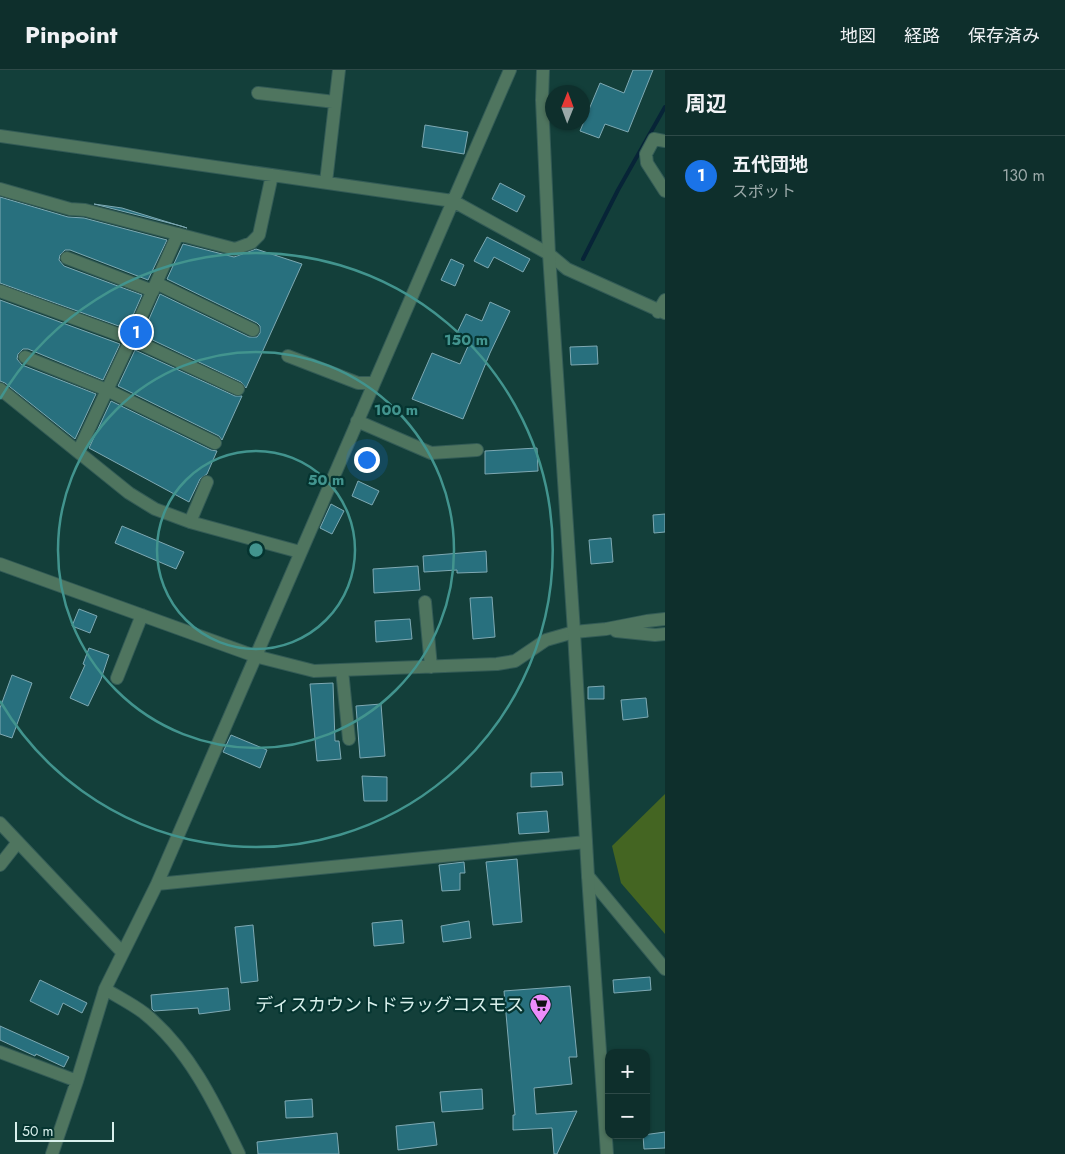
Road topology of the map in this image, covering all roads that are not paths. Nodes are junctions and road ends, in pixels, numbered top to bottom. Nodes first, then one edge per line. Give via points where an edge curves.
1 (338, 70) edge
2 (510, 70) edge
3 (543, 70) edge
4 (258, 93) dead end
5 (335, 102) junction
6 (0, 136) edge
7 (665, 141) edge
8 (272, 175) junction
9 (326, 182) junction
10 (0, 189) edge
11 (665, 191) edge
12 (453, 201) junction
13 (178, 234) junction
14 (549, 254) junction
15 (67, 258) dead end
16 (154, 287) junction
17 (0, 291) edge
18 (665, 300) edge
19 (662, 313) edge
20 (253, 330) dead end
21 (131, 340) junction
22 (288, 356) dead end
23 (24, 357) dead end
24 (374, 383) junction
25 (0, 389) edge
26 (238, 389) dead end
27 (107, 390) junction
28 (357, 421) junction
29 (215, 443) dead end
30 (477, 450) dead end
31 (78, 452) junction
32 (208, 482) dead end
33 (190, 522) junction
34 (300, 552) junction
35 (0, 564) edge
36 (425, 602) dead end
37 (142, 615) junction
38 (665, 619) edge
39 (606, 630) junction
40 (574, 632) junction
41 (665, 634) edge
42 (255, 656) junction
43 (431, 667) junction
44 (342, 670) junction
45 (117, 678) dead end
46 (350, 739) dead end
47 (0, 823) edge
48 (18, 842) junction
49 (586, 842) junction
50 (0, 865) edge
51 (588, 876) junction
52 (157, 884) junction
53 (122, 952) junction
54 (665, 969) edge
55 (105, 988) junction
56 (0, 1052) edge
57 (77, 1082) junction
58 (52, 1154) edge
59 (239, 1154) edge
60 (607, 1154) edge

1 - 5 street
2 - 12 street
3 - 14 street
4 - 5 street
5 - 9 street
6 - 8 street
7 - 11 street via 654,139 646,154 647,163
8 - 9 street
8 - 13 street via 259,235 251,243 234,249
9 - 12 street
10 - 13 street
12 - 14 street
12 - 24 street
13 - 16 street
14 - 19 street via 568,269
14 - 40 street
15 - 16 street
16 - 20 street
16 - 21 street
17 - 21 street
18 - 19 street
21 - 26 street
21 - 27 street
22 - 24 street via 358,383
23 - 27 street
24 - 28 street
25 - 31 street
27 - 29 street
27 - 31 street
28 - 30 street via 431,452
28 - 34 street
31 - 33 street via 129,493 155,509
32 - 33 street
33 - 34 street
34 - 42 street
35 - 37 street
36 - 43 street
37 - 42 street
37 - 45 street
38 - 39 street
39 - 40 street
39 - 41 street
40 - 43 street via 546,640 515,661
40 - 49 street
42 - 44 street via 314,672
42 - 52 street
43 - 44 street
44 - 46 street
47 - 48 street
48 - 50 street
48 - 53 street
49 - 51 street
49 - 52 street
51 - 54 street
51 - 60 street
52 - 53 street
53 - 55 street
55 - 57 street
55 - 59 street via 144,1013 166,1033 214,1101
56 - 57 street
57 - 58 street

